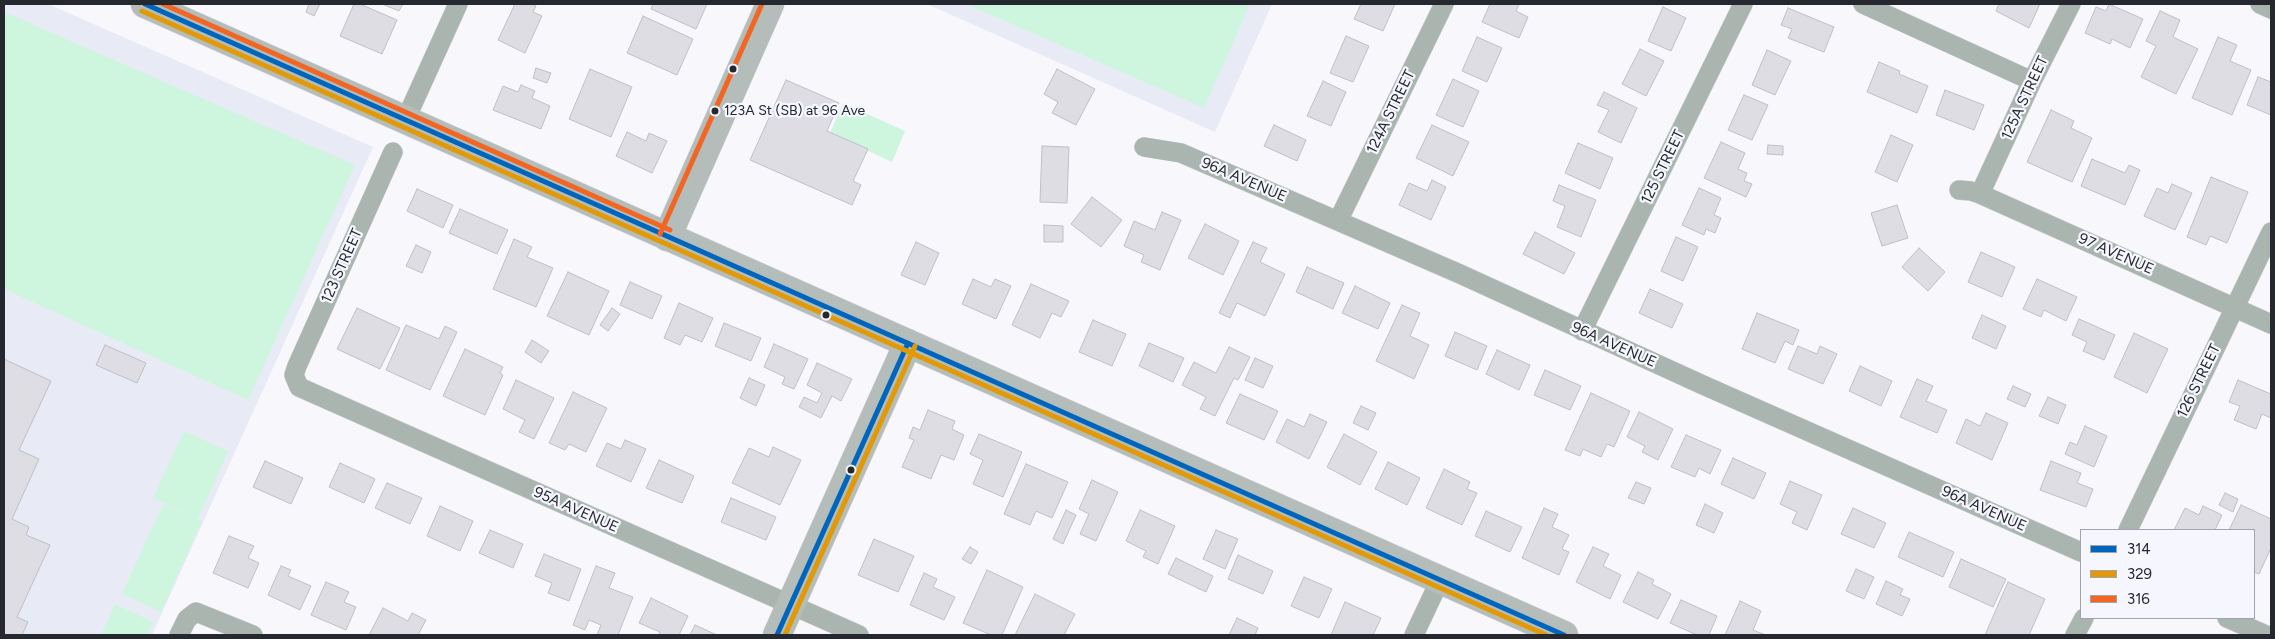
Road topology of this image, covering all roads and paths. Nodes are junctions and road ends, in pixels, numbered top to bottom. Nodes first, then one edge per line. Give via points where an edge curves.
1 (145, 4) edge
2 (458, 4) edge
3 (770, 4) edge
4 (1444, 4) edge
5 (1743, 4) edge
6 (1863, 4) edge
7 (2071, 4) edge
8 (2260, 4) edge
9 (2271, 9) edge
10 (2032, 81) junction
11 (405, 121) junction
12 (1144, 147) dead end
13 (393, 152) dead end
14 (1959, 190) dead end
15 (1980, 194) junction
16 (1338, 221) junction
17 (2271, 232) edge
18 (667, 236) junction
19 (2235, 308) junction
20 (2271, 324) edge
21 (1582, 331) junction
22 (908, 343) junction
23 (296, 381) joint
24 (2128, 529) edge
25 (2080, 552) edge
26 (1440, 580) junction
27 (791, 605) junction
28 (2083, 619) edge
29 (2229, 619) edge
30 (179, 635) edge
31 (254, 635) edge
32 (777, 635) edge
33 (859, 635) edge
34 (1414, 635) edge
35 (1564, 635) edge
36 (2075, 635) edge
37 (2266, 635) edge

1 - 11 main road
2 - 11 street
3 - 18 main road
4 - 16 street, 124A STREET
5 - 21 street, 125 STREET
6 - 10 street
7 - 10 street, 125A STREET
8 - 9 street
10 - 15 street, 125A STREET
11 - 18 main road
12 - 16 street, 96A AVENUE via 1180,153
13 - 23 street, 123 STREET via 297,366
14 - 15 street, 97 AVENUE
15 - 19 street, 97 AVENUE
16 - 21 street, 96A AVENUE
17 - 19 street, 126 STREET
18 - 22 main road
19 - 20 street, 97 AVENUE
19 - 24 street, 126 STREET
21 - 25 street, 96A AVENUE
22 - 26 main road
22 - 27 main road
23 - 27 street, 95A AVENUE via 306,392
26 - 34 street
26 - 35 main road
27 - 32 main road
27 - 33 street, 95A AVENUE
28 - 36 street
29 - 37 street
30 - 31 street via 187,619 196,612

